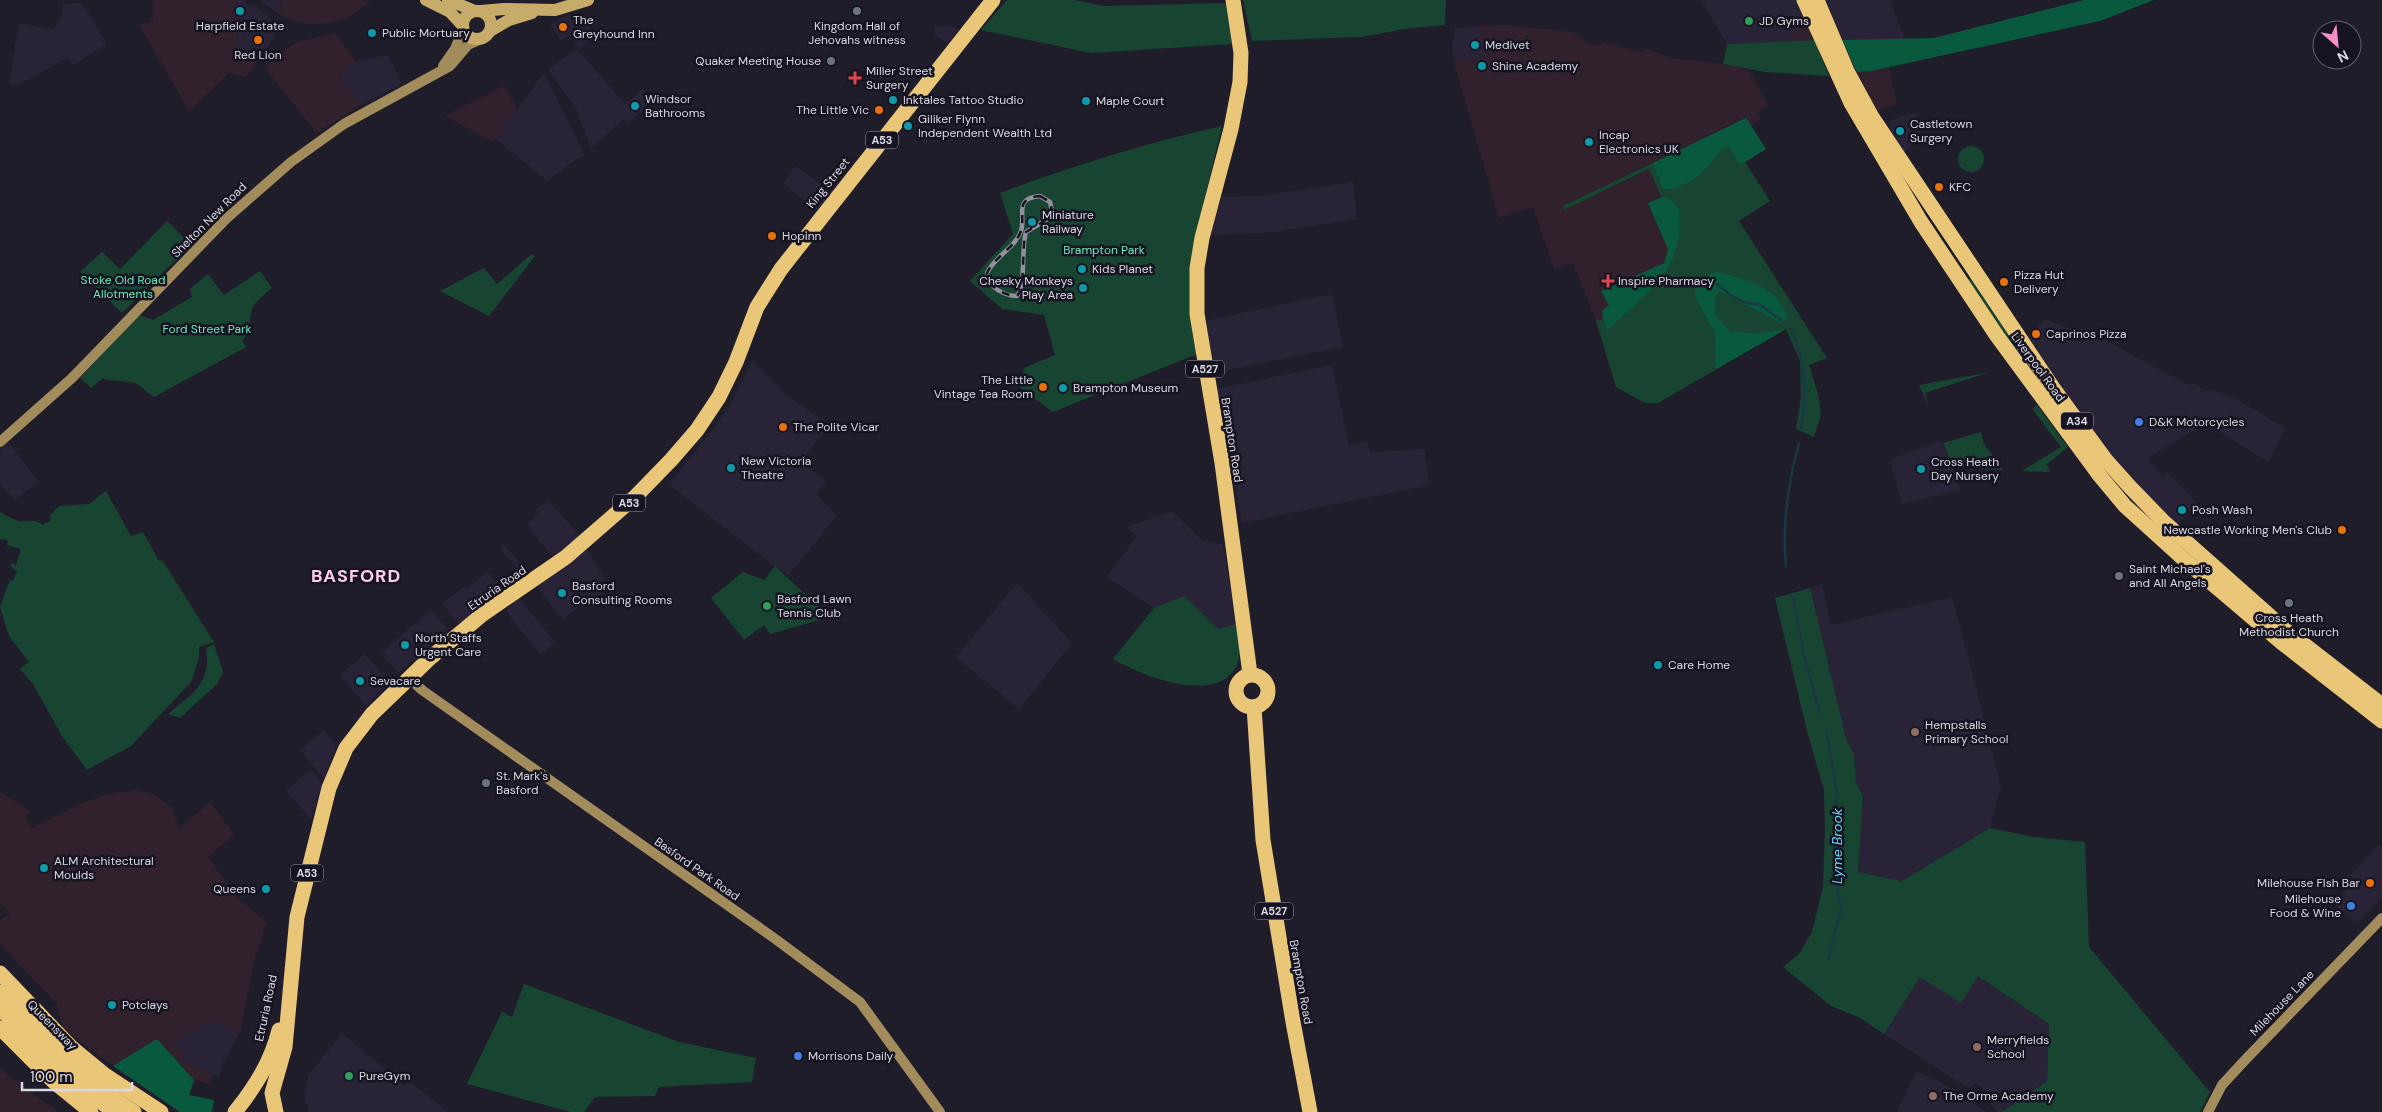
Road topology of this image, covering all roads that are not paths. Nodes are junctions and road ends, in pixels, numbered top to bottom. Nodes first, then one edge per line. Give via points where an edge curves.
1 (426, 0) edge
2 (448, 0) edge
3 (588, 0) edge
4 (993, 0) edge
5 (1232, 0) edge
6 (1804, 0) edge
7 (1817, 0) edge
8 (477, 11) junction
9 (545, 11) junction
10 (463, 27) junction
11 (490, 31) junction
12 (479, 40) junction
13 (1828, 40) junction
14 (440, 70) junction
15 (1841, 71) junction
16 (1952, 234) junction
17 (1933, 241) junction
18 (781, 269) joint
19 (0, 442) edge
20 (2121, 489) junction
21 (1250, 674) junction
22 (409, 678) junction
23 (2382, 705) edge
24 (1254, 707) junction
25 (2382, 721) edge
26 (2382, 918) edge
27 (292, 960) junction
28 (0, 973) edge
29 (0, 992) edge
30 (0, 1008) edge
31 (0, 1028) edge
32 (91, 1112) edge
33 (115, 1112) edge
34 (134, 1112) edge
35 (161, 1112) edge
36 (235, 1112) edge
37 (276, 1112) edge
38 (940, 1112) edge
39 (1310, 1112) edge
40 (2208, 1112) edge

1 - 10 main road via 457,17
2 - 8 main road
3 - 9 main road
4 - 18 highway, King Street / A53
5 - 21 highway, Brampton Road / A527 via 1241,66 1236,106 1197,268 1197,314 1222,463
6 - 13 highway, Liverpool Road / A34
7 - 13 highway, Liverpool Road / A34
8 - 9 main road
8 - 10 main road via 465,17
8 - 11 main road via 490,18
9 - 11 main road via 509,20
10 - 12 main road via 468,36
10 - 14 main road, Shelton New Road via 455,49
11 - 12 main road
12 - 14 main road, Shelton New Road via 468,45 450,66
13 - 15 highway, Liverpool Road / A34
14 - 19 main road, Shelton New Road via 344,124 291,162 226,219 72,378
15 - 16 highway, Liverpool Road / A34
15 - 17 highway, Liverpool Road / A34 via 1885,162
16 - 17 highway
16 - 20 highway, Liverpool Road / A34 via 2078,423 2090,447
17 - 20 highway, Liverpool Road / A34 via 1997,336
18 - 22 highway, Etruria Road / A53 via 757,307 719,397 671,460 635,498 588,539 549,570 483,614
20 - 23 highway, Liverpool Road / A34 via 2163,521 2288,632
20 - 25 highway, Liverpool Road / A34 via 2143,524 2281,642
21 - 24 highway via 1264,680 1268,688 1266,699
21 - 24 highway via 1239,681 1236,695 1243,705
22 - 27 highway, Etruria Road / A53 via 358,731 332,778 301,900
22 - 38 main road, Basford Park Road via 860,1002
24 - 39 highway, Brampton Road / A527 via 1264,840
26 - 40 main road, Milehouse Lane via 2222,1085
27 - 36 highway, Etruria Road / A53 via 269,1060 249,1096
27 - 37 highway, Etruria Road / A53 via 284,1047 272,1093
28 - 35 highway via 59,1036 105,1075
29 - 34 highway, Queensway via 73,1067
30 - 33 highway, Queensway via 69,1078
31 - 32 highway via 36,1065

